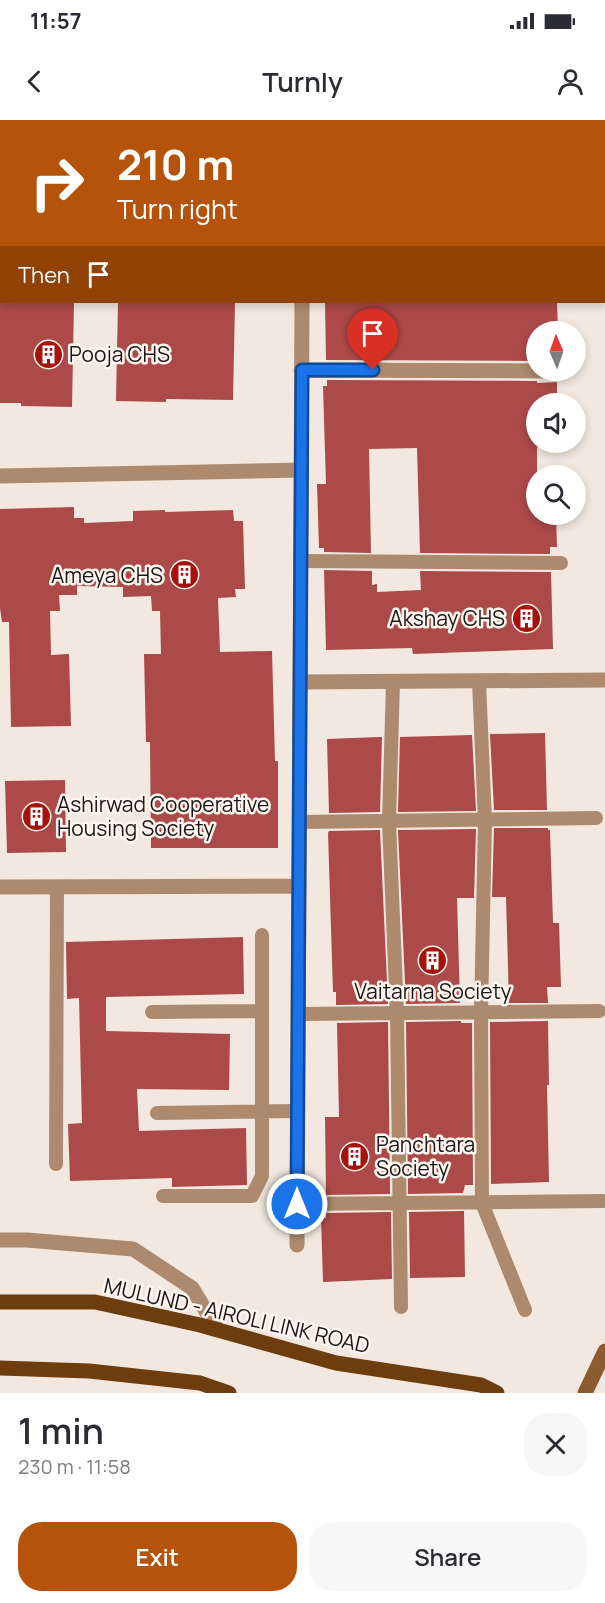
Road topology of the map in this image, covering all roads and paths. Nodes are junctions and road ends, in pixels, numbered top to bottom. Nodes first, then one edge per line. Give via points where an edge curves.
1 (302, 303) edge
2 (302, 370) junction
3 (526, 371) edge
4 (301, 470) junction
5 (0, 476) edge
6 (300, 561) junction
7 (561, 563) dead end
8 (605, 680) edge
9 (300, 682) junction
10 (393, 682) junction
11 (479, 682) junction
12 (596, 818) dead end
13 (485, 821) junction
14 (299, 822) junction
15 (389, 822) junction
16 (299, 886) junction
17 (0, 887) edge
18 (57, 887) junction
19 (262, 935) dead end
20 (262, 1011) junction
21 (599, 1011) dead end
22 (152, 1012) dead end
23 (481, 1012) junction
24 (298, 1014) junction
25 (397, 1014) junction
26 (298, 1111) junction
27 (262, 1112) junction
28 (157, 1113) dead end
29 (56, 1164) dead end
30 (163, 1196) dead end
31 (603, 1201) dead end
32 (483, 1203) junction
33 (297, 1204) junction
34 (400, 1204) junction
35 (0, 1240) edge
36 (297, 1245) dead end
37 (0, 1302) edge
38 (401, 1307) dead end
39 (525, 1310) dead end
40 (218, 1329) junction
41 (605, 1351) edge
42 (0, 1368) edge
43 (229, 1393) edge
44 (497, 1393) edge
45 (585, 1393) edge

1 - 2 street
2 - 3 street
2 - 4 street
4 - 5 street
4 - 6 street
6 - 7 lane
6 - 9 street
8 - 11 street
9 - 10 street
9 - 14 street
10 - 11 street
10 - 15 lane
11 - 13 lane
12 - 13 lane
13 - 15 lane
13 - 23 lane
14 - 15 lane
14 - 16 street
15 - 25 lane
16 - 18 street
16 - 24 street
17 - 18 street
18 - 29 lane
19 - 20 lane
20 - 22 lane
20 - 27 lane
21 - 23 lane
23 - 25 lane
23 - 32 lane
24 - 25 lane
24 - 26 street
25 - 34 lane
26 - 27 lane
26 - 33 street
27 - 28 lane
27 - 30 lane via 262,1176 252,1196
31 - 32 lane
32 - 34 lane
32 - 39 lane
33 - 34 lane
33 - 36 street
34 - 38 lane
35 - 40 street via 132,1249 192,1288
37 - 40 main road, MULUND - AIROLI LINK ROAD via 95,1302
40 - 44 main road, MULUND - AIROLI LINK ROAD via 336,1364 481,1385
41 - 45 main road
42 - 43 main road via 89,1371 200,1383

